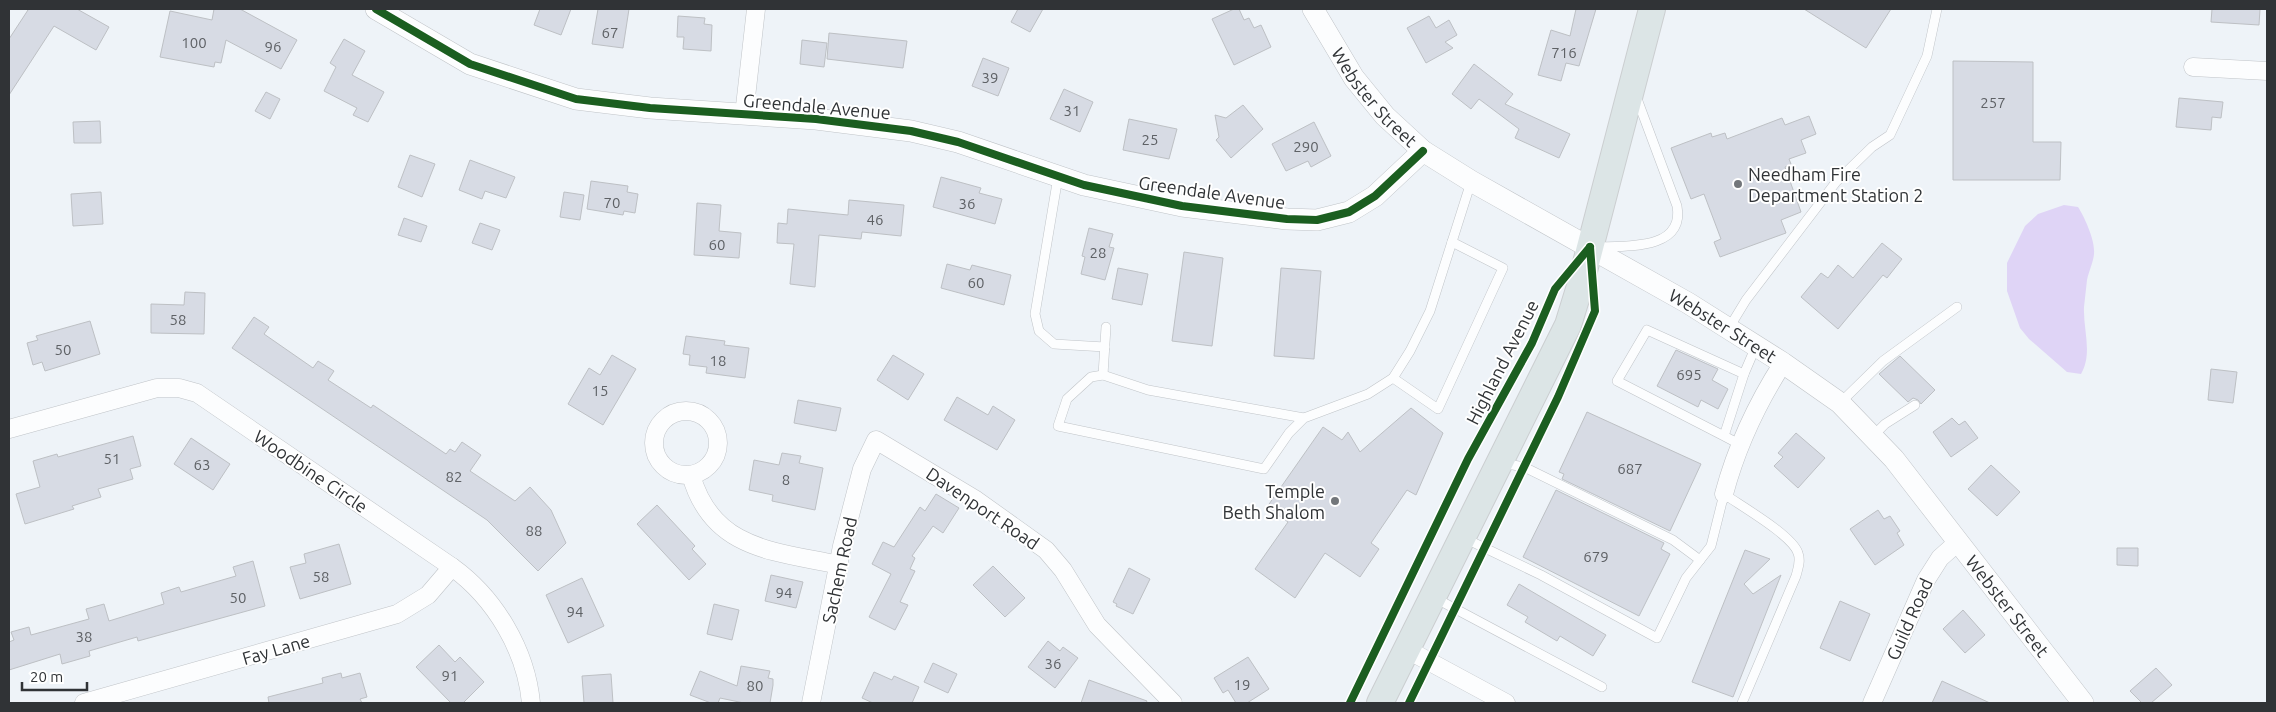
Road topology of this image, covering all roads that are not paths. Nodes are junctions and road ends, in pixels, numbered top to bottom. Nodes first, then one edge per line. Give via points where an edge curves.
1 (376, 9) edge
2 (756, 9) edge
3 (1313, 9) edge
4 (1652, 9) edge
5 (1937, 9) edge
6 (2193, 67) dead end
7 (2267, 71) edge
8 (1632, 87) junction
9 (744, 114) junction
10 (1423, 151) junction
11 (1058, 176) junction
12 (1471, 181) junction
13 (1452, 242) junction
14 (1590, 247) junction
15 (1957, 307) dead end
16 (1106, 327) dead end
17 (1729, 328) junction
18 (1756, 346) junction
19 (1105, 347) junction
20 (1783, 363) junction
21 (1744, 374) junction
22 (1102, 375) junction
23 (1394, 378) junction
24 (1840, 403) junction
25 (1915, 405) dead end
26 (1304, 418) junction
27 (9, 429) edge
28 (1724, 436) junction
29 (1873, 436) junction
30 (876, 440) joint
31 (1741, 445) junction
32 (1499, 462) junction
33 (690, 475) dead end
34 (1724, 494) junction
35 (1462, 537) junction
36 (1958, 542) junction
37 (1700, 560) junction
38 (839, 565) junction
39 (452, 567) junction
40 (1432, 596) junction
41 (1406, 649) junction
42 (1602, 687) dead end
43 (84, 703) edge
44 (531, 703) edge
45 (811, 703) edge
46 (1173, 703) edge
47 (1380, 703) edge
48 (1506, 703) edge
49 (1742, 703) edge
50 (1872, 703) edge
51 (2082, 703) edge

1 - 9 street, Greendale Avenue via 470,64 576,99
2 - 9 street
3 - 10 street, Webster Street via 1354,78 1386,116
4 - 8 main road
5 - 17 lane via 1927,56 1890,135 1872,146 1836,182 1746,300
6 - 7 street
8 - 14 main road
8 - 14 lane via 1674,196 1678,223 1670,234 1647,243
9 - 11 street, Greendale Avenue via 858,123 911,131 958,142
10 - 11 street, Greendale Avenue via 1350,212 1317,220 1182,206 1084,185
10 - 12 street, Webster Street
11 - 19 lane via 1035,314 1039,331 1054,344
12 - 13 lane
12 - 14 street, Webster Street
13 - 23 lane via 1430,311
13 - 23 lane via 1504,268 1438,409
14 - 17 street, Webster Street
14 - 32 main road via 1568,325
15 - 24 lane via 1883,361
16 - 19 lane
17 - 18 street, Webster Street
18 - 20 street, Webster Street
18 - 21 lane
19 - 22 lane
20 - 24 street, Webster Street
20 - 31 street via 1766,390
21 - 28 lane
21 - 28 lane via 1647,330 1617,381
22 - 26 lane via 1148,390
22 - 26 lane via 1091,377 1067,399 1058,426 1264,469 1289,433
23 - 26 lane via 1368,394
24 - 29 street, Webster Street
25 - 29 lane via 1885,424
27 - 39 street, Woodbine Circle via 157,388 197,393
28 - 31 lane
29 - 36 street, Webster Street
30 - 38 street, Sachem Road via 862,469
30 - 46 street, Davenport Road via 976,500 1046,550 1063,570 1097,625
31 - 34 street
32 - 35 main road
32 - 37 lane via 1524,467 1673,540
33 - 38 street via 703,505 721,527 738,540
34 - 37 lane via 1714,538
34 - 49 lane via 1788,539 1799,554 1800,564
35 - 37 lane via 1541,575 1657,638 1686,578
35 - 40 main road
36 - 50 street, Guild Road via 1940,558 1926,580
36 - 51 street, Webster Street
38 - 45 street, Sachem Road
39 - 43 street, Fay Lane via 428,595 397,614
39 - 44 street, Woodbine Circle via 486,598 510,635 522,664
40 - 41 main road
40 - 42 lane
41 - 47 main road
41 - 48 street

